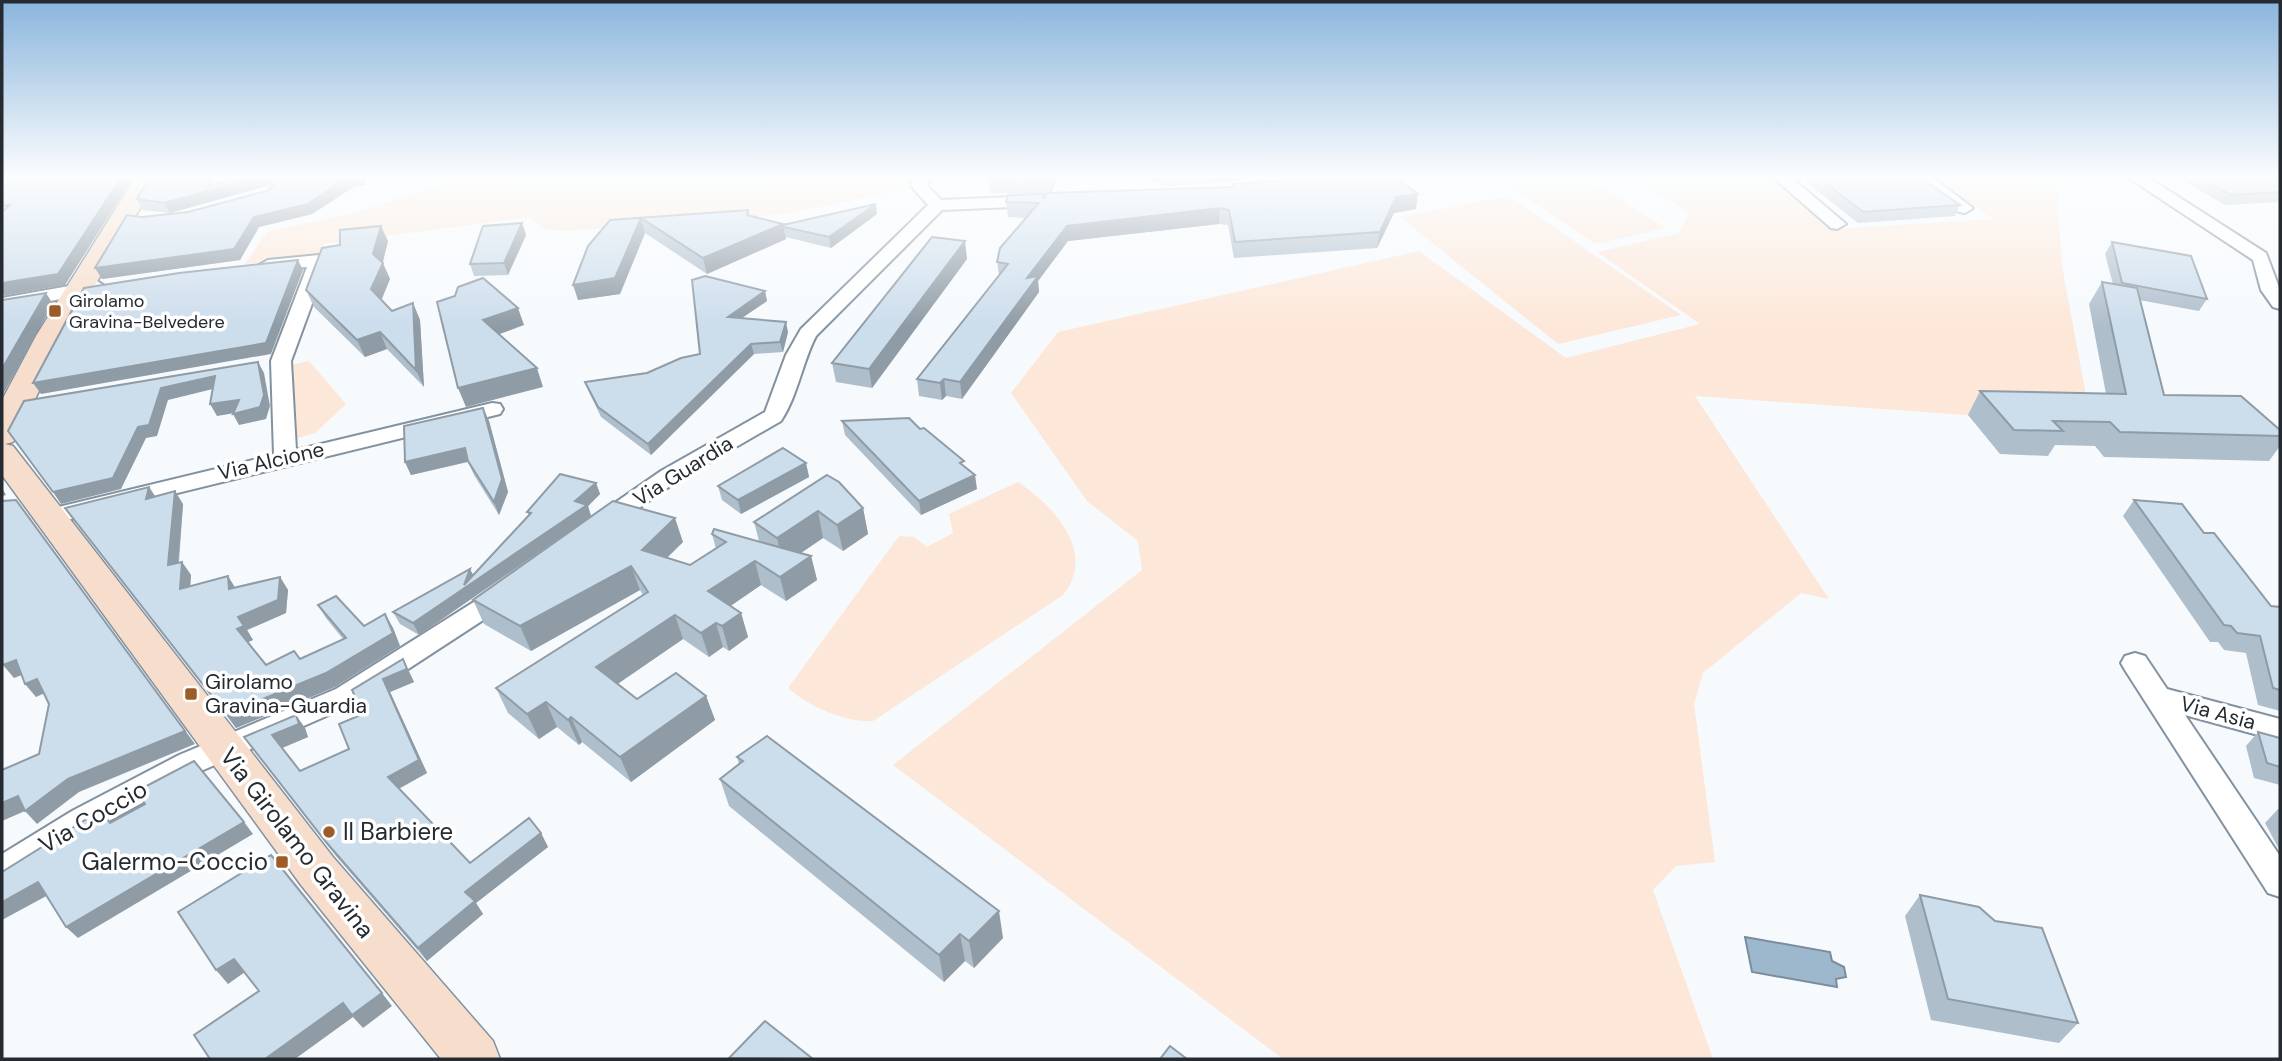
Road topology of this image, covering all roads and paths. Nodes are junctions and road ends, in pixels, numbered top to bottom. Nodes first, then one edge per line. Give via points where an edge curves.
1 (129, 228) edge
2 (914, 228) edge
3 (2214, 228) edge
4 (252, 267) edge
5 (118, 284) edge
6 (78, 290) junction
7 (2280, 303) edge
8 (2, 304) edge
9 (281, 361) junction
10 (254, 366) edge
11 (18, 406) edge
12 (492, 409) dead end
13 (2, 435) edge
14 (2, 453) edge
15 (285, 456) junction
16 (33, 506) junction
17 (580, 539) edge
18 (526, 579) edge
19 (2134, 663) dead end
20 (2157, 697) junction
21 (2280, 730) edge
22 (223, 750) junction
23 (2, 871) edge
24 (2280, 883) edge
25 (474, 1059) edge

1 - 6 main road
2 - 17 street, Via Guardia via 808,333 773,416 669,476
3 - 7 street via 2260,257 2266,265 2269,291
4 - 9 street via 319,260
5 - 6 street
6 - 8 street
6 - 11 main road
9 - 10 street
9 - 15 street
11 - 13 main road
12 - 15 street, Via Alcione
14 - 16 main road, Via Girolamo Gravina
15 - 16 street, Via Alcione
16 - 22 main road, Via Girolamo Gravina
18 - 22 street via 346,696
19 - 20 street
20 - 21 street, Via Asia
20 - 24 street
22 - 23 street, Via Coccio via 83,820
22 - 25 main road, Via Girolamo Gravina

